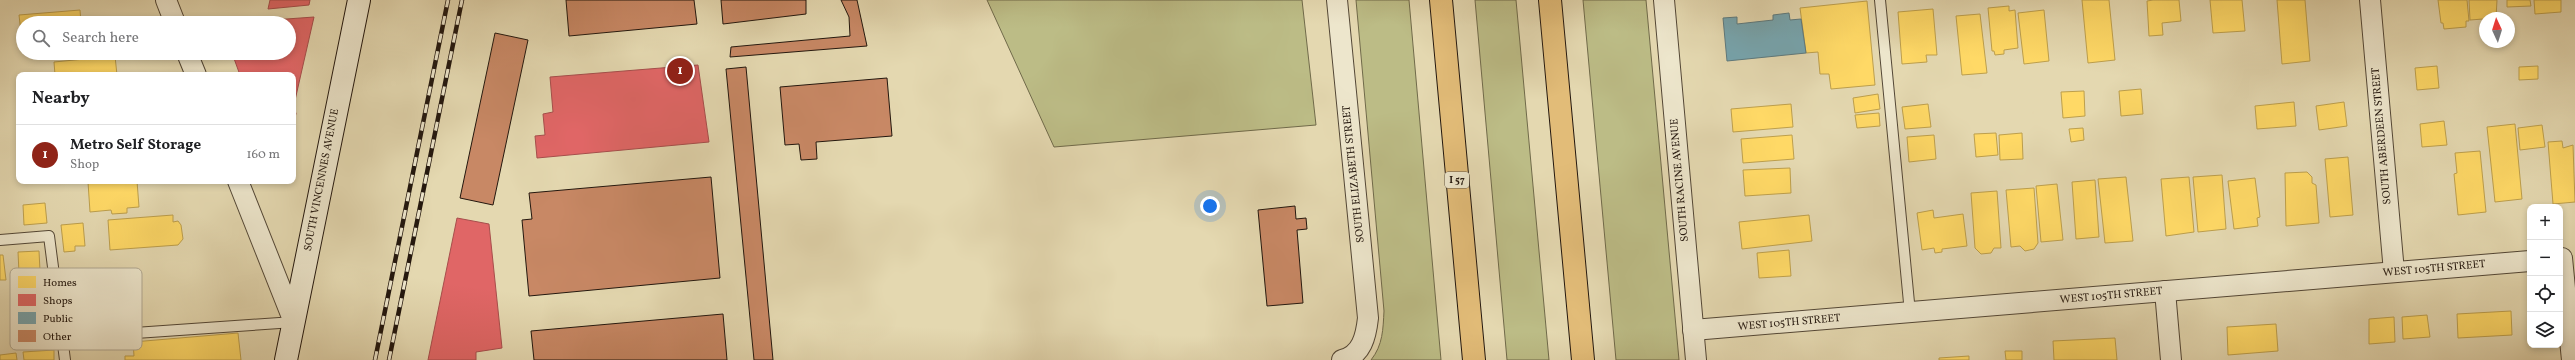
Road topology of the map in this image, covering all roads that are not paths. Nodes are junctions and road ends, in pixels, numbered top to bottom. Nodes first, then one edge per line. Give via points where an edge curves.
1 (166, 0) edge
2 (359, 0) edge
3 (1337, 0) edge
4 (1441, 0) edge
5 (1550, 0) edge
6 (1664, 0) edge
7 (1880, 0) edge
8 (2370, 0) edge
9 (173, 16) edge
10 (190, 60) edge
11 (195, 72) edge
12 (239, 184) edge
13 (0, 240) edge
14 (2566, 258) edge
15 (2527, 261) edge
16 (53, 268) edge
17 (2394, 272) junction
18 (2165, 291) junction
19 (1910, 313) junction
20 (294, 322) junction
21 (1693, 330) junction
22 (142, 333) edge
23 (64, 350) edge
24 (65, 360) edge
25 (286, 360) edge
26 (1342, 360) edge
27 (1474, 360) edge
28 (1582, 360) edge
29 (1696, 360) edge
30 (2171, 360) edge
31 (2572, 360) edge

1 - 9 street
2 - 20 main road, SOUTH VINCENNES AVENUE
3 - 26 street, SOUTH ELIZABETH STREET via 1368,318 1366,336 1360,347 1349,358
4 - 27 highway, I 57
5 - 28 highway
6 - 21 street, SOUTH RACINE AVENUE
7 - 19 lane
8 - 17 street, SOUTH ABERDEEN STREET
10 - 11 street
12 - 20 street
13 - 16 lane via 49,236
14 - 31 street
15 - 17 street, WEST 105TH STREET
17 - 18 street, WEST 105TH STREET
18 - 19 street, WEST 105TH STREET
18 - 30 street
19 - 21 street, WEST 105TH STREET
20 - 22 lane
20 - 25 main road, SOUTH VINCENNES AVENUE
21 - 29 street, SOUTH RACINE AVENUE
23 - 24 lane

